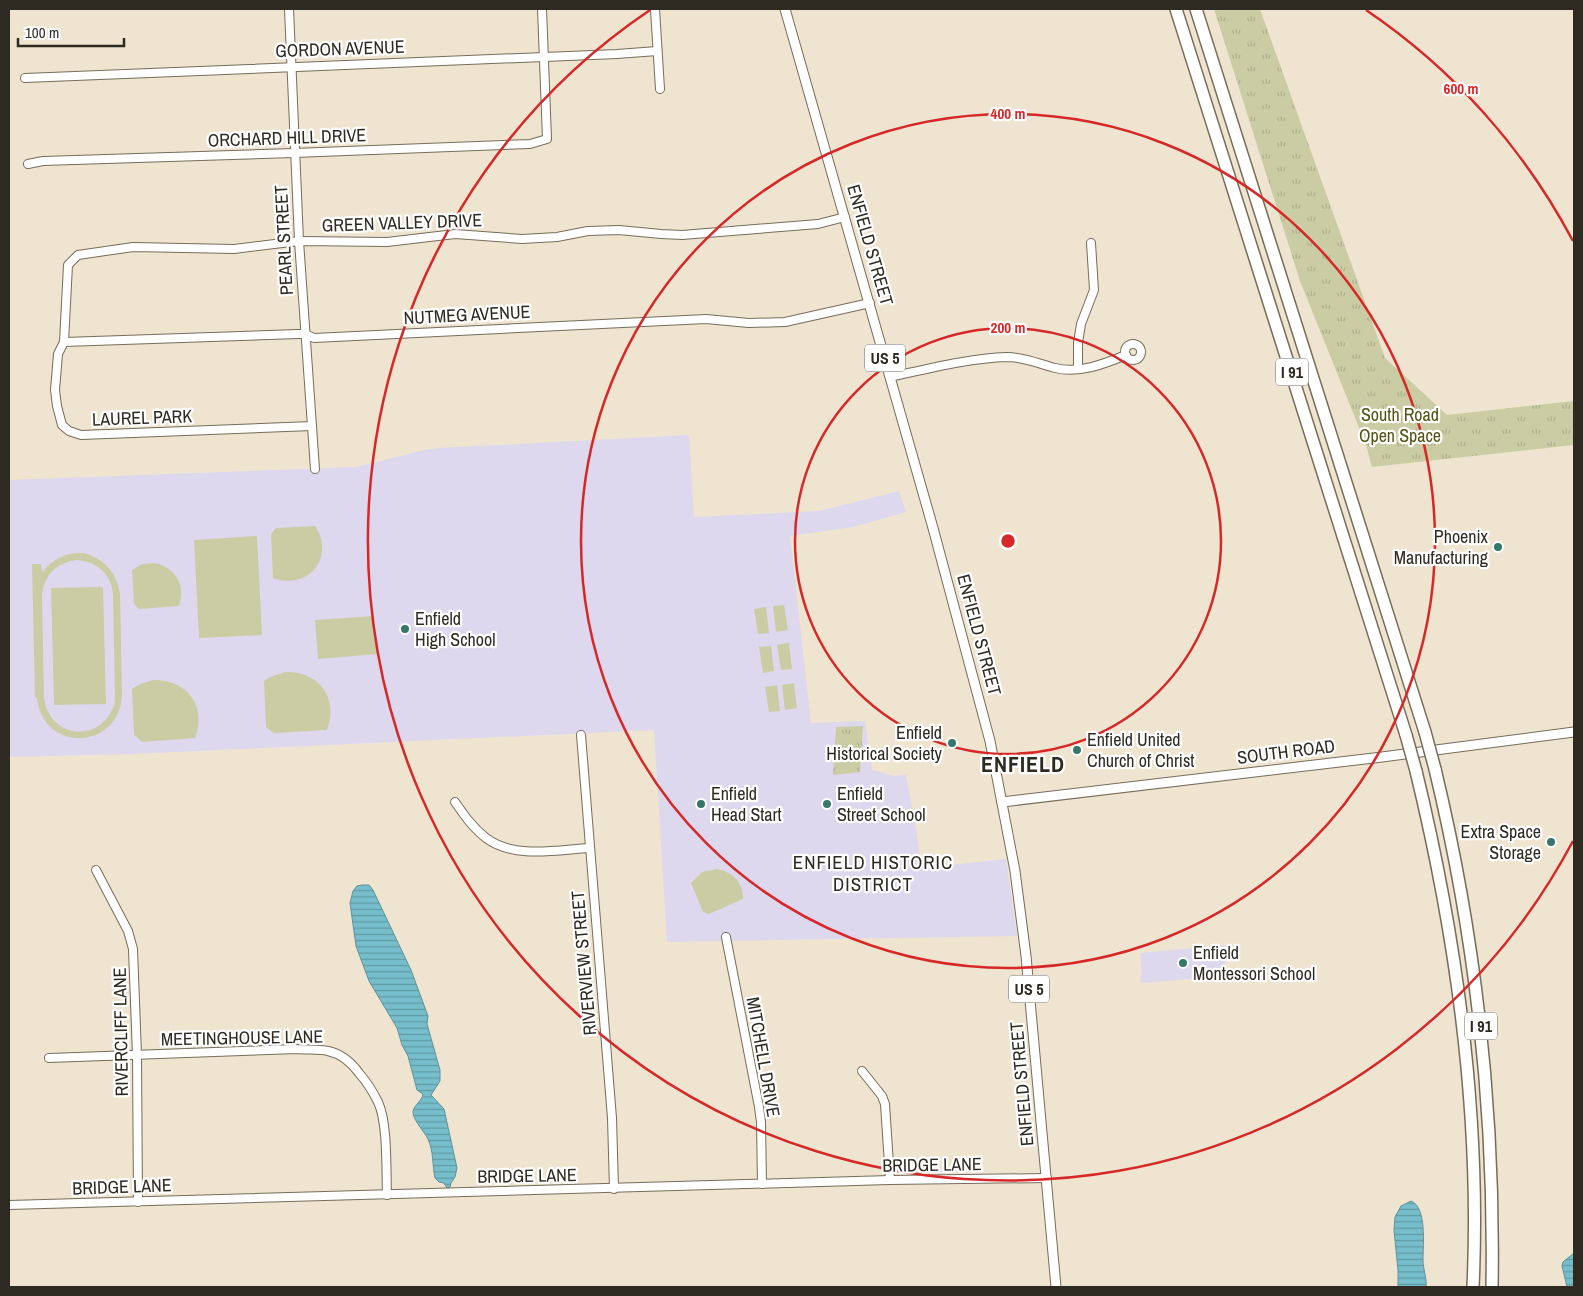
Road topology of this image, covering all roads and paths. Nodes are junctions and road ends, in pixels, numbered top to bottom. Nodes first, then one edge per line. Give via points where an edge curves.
1 (289, 9) edge
2 (542, 9) edge
3 (655, 9) edge
4 (785, 9) edge
5 (1176, 9) edge
6 (1196, 9) edge
7 (657, 51) junction
8 (543, 56) junction
9 (291, 66) junction
10 (25, 78) dead end
11 (660, 89) dead end
12 (294, 154) junction
13 (28, 164) dead end
14 (845, 218) junction
15 (299, 241) junction
16 (1091, 243) dead end
17 (78, 255) joint
18 (870, 303) junction
19 (305, 334) junction
20 (64, 342) junction
21 (1126, 355) dead end
22 (1078, 369) junction
23 (890, 377) junction
24 (312, 426) junction
25 (315, 469) dead end
26 (1574, 732) edge
27 (581, 735) dead end
28 (455, 802) dead end
29 (1002, 802) junction
30 (589, 848) junction
31 (96, 870) dead end
32 (726, 936) dead end
33 (137, 1055) junction
34 (49, 1058) dead end
35 (862, 1071) dead end
36 (1047, 1178) junction
37 (890, 1180) junction
38 (762, 1184) junction
39 (614, 1189) junction
40 (387, 1195) junction
41 (138, 1202) junction
42 (9, 1205) edge
43 (1056, 1287) edge
44 (1473, 1287) edge
45 (1492, 1287) edge

1 - 9 street, PEARL STREET
2 - 8 street
3 - 7 street
4 - 14 main road, ENFIELD STREET / US 5
5 - 44 highway, I 91, bridge via 1416,772 1446,911 1462,1020 1472,1161
6 - 45 highway, I 91, bridge via 1435,769 1462,895 1483,1038 1491,1164
7 - 8 street, GORDON AVENUE
7 - 11 street
8 - 9 street, GORDON AVENUE
8 - 12 street, ORCHARD HILL DRIVE via 547,139 530,144
9 - 10 street, GORDON AVENUE
9 - 12 street, PEARL STREET
12 - 13 street, ORCHARD HILL DRIVE via 43,160
12 - 15 street, PEARL STREET
14 - 15 street, GREEN VALLEY DRIVE via 818,224 682,235 619,230 522,239 455,234 387,242
14 - 18 main road, ENFIELD STREET / US 5
15 - 17 street, GREEN VALLEY DRIVE via 234,249 133,247
15 - 19 street, PEARL STREET
16 - 22 street via 1094,290 1081,324
17 - 20 street, LAUREL PARK via 68,265
18 - 19 street, NUTMEG AVENUE via 785,322 706,319 314,338
18 - 23 main road, ENFIELD STREET / US 5
19 - 20 street, NUTMEG AVENUE
19 - 24 street, PEARL STREET
20 - 24 street, LAUREL PARK via 58,354 56,406 62,424 69,431 81,435
21 - 22 street
22 - 23 street via 1057,368 1030,359 1008,357
23 - 29 main road, ENFIELD STREET / US 5 via 980,702
24 - 25 street, PEARL STREET
26 - 29 main road, SOUTH ROAD
27 - 30 street, RIVERVIEW STREET
28 - 30 street via 481,833 501,847 516,851
29 - 36 main road, ENFIELD STREET / US 5 via 1026,956
30 - 39 street, RIVERVIEW STREET via 612,1124
31 - 33 street, RIVERCLIFF LANE via 128,931 133,948
32 - 38 street, MITCHELL DRIVE via 759,1107
33 - 34 street, MEETINGHOUSE LANE
33 - 40 street, MEETINGHOUSE LANE via 328,1050 346,1058 370,1088 384,1120
33 - 41 street, RIVERCLIFF LANE
35 - 37 street via 885,1104
36 - 37 street, BRIDGE LANE
36 - 43 main road, ENFIELD STREET / US 5
37 - 38 street, BRIDGE LANE
38 - 39 street, BRIDGE LANE
39 - 40 street, BRIDGE LANE
40 - 41 street, BRIDGE LANE
41 - 42 street, BRIDGE LANE

